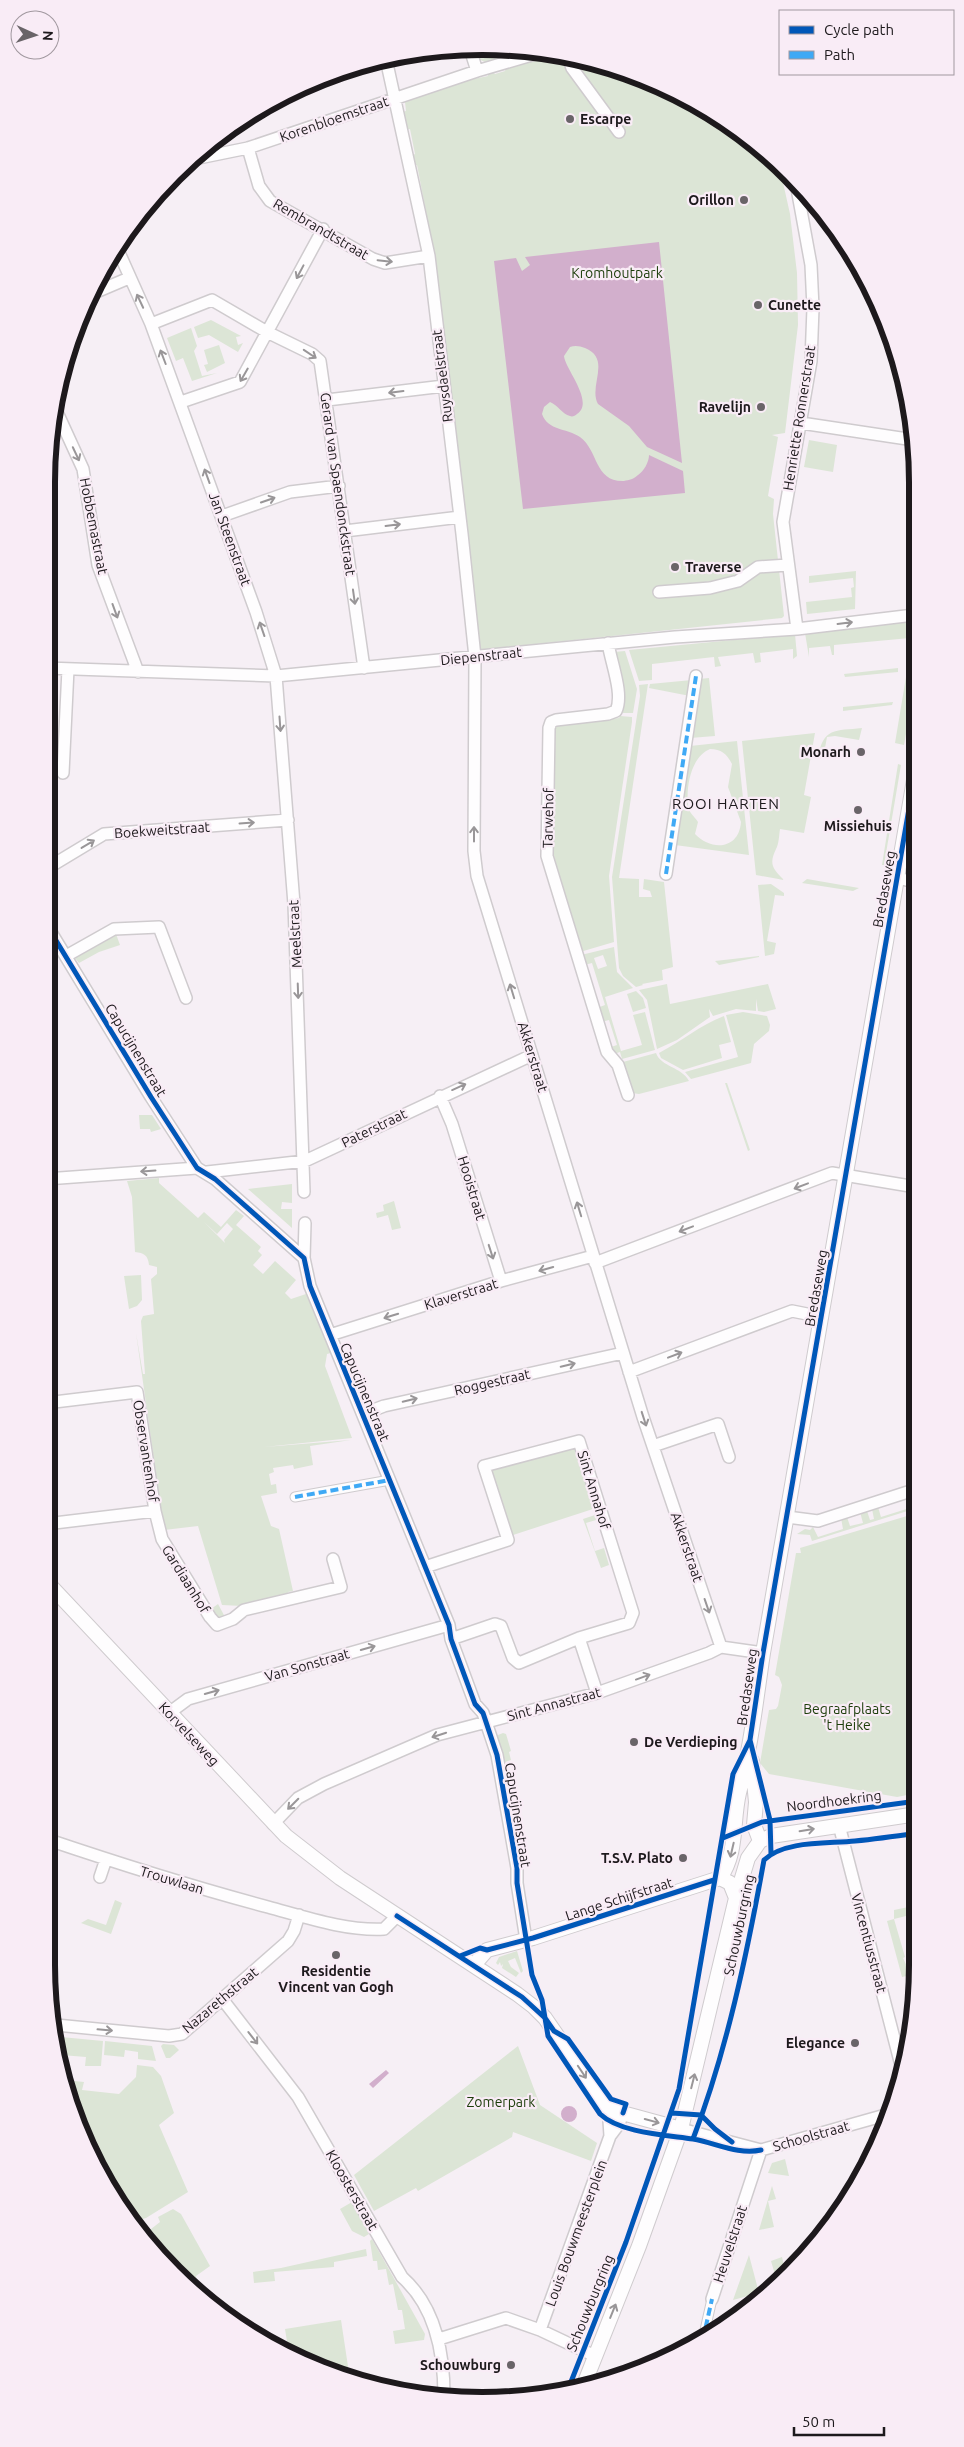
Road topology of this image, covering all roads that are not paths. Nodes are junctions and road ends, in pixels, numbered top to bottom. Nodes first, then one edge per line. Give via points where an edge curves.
1 (472, 55) edge
2 (523, 57) edge
3 (571, 64) edge
4 (387, 66) edge
5 (476, 71) junction
6 (394, 98) junction
7 (618, 132) dead end
8 (248, 148) junction
9 (205, 157) edge
10 (798, 195) edge
11 (323, 229) junction
12 (120, 256) edge
13 (429, 256) junction
14 (129, 278) junction
15 (101, 290) edge
16 (151, 324) junction
17 (267, 332) junction
18 (444, 386) junction
19 (327, 400) junction
20 (181, 402) junction
21 (60, 419) edge
22 (800, 423) junction
23 (906, 439) edge
24 (339, 486) junction
25 (222, 516) junction
26 (460, 517) junction
27 (345, 531) junction
28 (788, 566) junction
29 (659, 592) dead end
30 (909, 616) edge
31 (797, 629) junction
32 (608, 643) junction
33 (475, 657) junction
34 (55, 668) edge
35 (364, 668) junction
36 (68, 669) junction
37 (138, 672) junction
38 (276, 676) junction
39 (696, 676) dead end
40 (63, 774) dead end
41 (909, 809) edge
42 (288, 820) junction
43 (55, 864) edge
44 (666, 874) dead end
45 (897, 878) junction
46 (909, 881) edge
47 (55, 938) edge
48 (66, 956) junction
49 (186, 998) dead end
50 (532, 1054) junction
51 (628, 1095) dead end
52 (440, 1096) junction
53 (304, 1161) junction
54 (202, 1170) junction
55 (847, 1176) junction
56 (55, 1178) edge
57 (909, 1186) edge
58 (304, 1192) dead end
59 (304, 1223) dead end
60 (304, 1258) junction
61 (594, 1259) junction
62 (501, 1282) junction
63 (822, 1317) junction
64 (330, 1335) junction
65 (623, 1353) junction
66 (629, 1372) junction
67 (55, 1402) edge
68 (363, 1414) junction
69 (653, 1446) junction
70 (729, 1457) dead end
71 (390, 1480) junction
72 (909, 1492) edge
73 (295, 1497) dead end
74 (155, 1511) junction
75 (787, 1517) junction
76 (55, 1523) edge
77 (333, 1559) dead end
78 (425, 1567) junction
79 (55, 1589) edge
80 (449, 1625) junction
81 (578, 1638) junction
82 (451, 1639) junction
83 (721, 1647) junction
84 (763, 1653) junction
85 (597, 1693) junction
86 (169, 1713) junction
87 (486, 1721) junction
88 (750, 1740) junction
89 (742, 1786) junction
90 (909, 1815) edge
91 (273, 1824) junction
92 (754, 1825) junction
93 (838, 1825) junction
94 (55, 1842) edge
95 (760, 1842) junction
96 (106, 1859) junction
97 (100, 1878) dead end
98 (720, 1878) junction
99 (736, 1898) junction
100 (298, 1916) junction
101 (397, 1916) junction
102 (526, 1940) junction
103 (474, 1965) junction
104 (223, 2000) junction
105 (60, 2025) edge
106 (899, 2055) edge
107 (619, 2112) junction
108 (880, 2116) edge
109 (681, 2129) junction
110 (761, 2150) junction
111 (712, 2299) joint
112 (705, 2329) edge
113 (540, 2330) junction
114 (439, 2339) junction
115 (595, 2356) junction
116 (587, 2379) edge
117 (444, 2390) edge

1 - 5 street
2 - 5 street, Korenbloemstraat
3 - 7 street
4 - 6 street, Ruysdaelstraat
5 - 6 street, Korenbloemstraat
6 - 8 street, Korenbloemstraat
6 - 13 street, Ruysdaelstraat
8 - 9 street, Korenbloemstraat
8 - 11 street, Rembrandtstraat via 258,186 270,201
10 - 22 street, Henriette Ronnerstraat via 811,265 813,308 811,361
11 -> 13 street, Rembrandtstraat via 385,263
11 -> 17 street
12 - 14 street, Jan Steenstraat
13 - 18 street, Ruysdaelstraat
14 - 15 street
16 -> 14 street, Jan Steenstraat
16 - 17 street via 212,300
20 -> 16 street, Jan Steenstraat
17 -> 19 street, Gerard van Spaendonckstraat via 312,354 320,362
17 -> 20 street via 240,382
18 -> 19 street
18 - 26 street, Ruysdaelstraat
19 - 24 street, Gerard van Spaendonckstraat
25 -> 20 street, Jan Steenstraat
21 -> 37 street, Hobbemastraat via 83,469 98,565
22 - 23 street
22 - 28 street, Henriette Ronnerstraat via 783,522
25 -> 24 street via 290,492
24 - 27 street, Gerard van Spaendonckstraat
38 -> 25 street, Jan Steenstraat via 274,662
27 -> 26 street
26 - 33 street, Ruysdaelstraat
27 -> 35 street, Gerard van Spaendonckstraat
28 - 29 street via 758,567 738,581 710,588
28 - 31 street, Henriette Ronnerstraat
31 -> 30 street, Diepenstraat
31 - 32 street, Diepenstraat
32 - 33 street, Diepenstraat
32 - 51 street, Tarwehof via 612,670 619,686 616,711 556,720 549,728 548,856 607,1052 618,1065
33 - 35 street, Diepenstraat
50 -> 33 street, Akkerstraat via 477,876 474,851
34 - 36 street, Diepenstraat
35 - 38 street, Diepenstraat
36 - 37 street, Diepenstraat
36 - 40 street
37 - 38 street, Diepenstraat
38 -> 42 street, Meelstraat
39 - 44 street
41 - 45 street, Bredaseweg
43 -> 42 street, Boekweitstraat via 104,834
42 -> 53 street, Meelstraat
45 - 46 street
45 - 55 street, Bredaseweg
47 - 48 street, Capucijnenstraat
48 - 49 street via 114,928 159,927
48 - 54 street, Capucijnenstraat via 151,1097
52 -> 50 street, Paterstraat
61 -> 50 street, Akkerstraat
52 - 53 street, Paterstraat
52 -> 62 street, Hooistraat via 452,1124
53 - 54 street, Paterstraat
53 - 58 street, Meelstraat
54 -> 56 street, Paterstraat
54 - 60 street, Capucijnenstraat
55 - 57 street, Klaverstraat
55 -> 61 street, Klaverstraat via 832,1174
55 - 63 street, Bredaseweg
59 - 60 street
60 - 64 street, Capucijnenstraat via 310,1286
61 -> 62 street, Klaverstraat
61 - 65 street, Akkerstraat
62 -> 64 street, Klaverstraat
66 -> 63 street via 792,1311
63 - 75 street, Bredaseweg
64 - 68 street, Capucijnenstraat
65 - 66 street, Akkerstraat
68 -> 65 street, Roggestraat via 384,1406
66 -> 69 street, Akkerstraat
67 - 74 street, Observantenhof via 136,1392
68 - 71 street, Capucijnenstraat
69 - 70 street via 718,1424
69 -> 83 street, Akkerstraat
71 - 73 street
71 - 78 street, Capucijnenstraat
72 - 75 street via 818,1521
74 - 76 street
74 - 77 street, Gardiaanhof via 162,1539 217,1625 233,1619 244,1610 341,1587
75 - 84 street, Bredaseweg
78 - 80 street, Capucijnenstraat
78 - 81 street, Sint Annahof via 508,1540 484,1466 579,1441 633,1613 629,1623
79 - 86 street, Korvelseweg
80 - 82 street, Capucijnenstraat
86 -> 80 street, Van Sonstraat via 188,1700
81 - 82 street, Sint Annahof via 519,1663 513,1658 501,1626 495,1624
81 - 85 street
82 - 87 street, Capucijnenstraat via 475,1704
83 - 84 street
85 -> 83 street, Sint Annastraat
84 - 88 street, Bredaseweg
85 - 87 street, Sint Annastraat
86 - 91 street, Korvelseweg
87 -> 91 street, Sint Annastraat via 437,1735 324,1784 298,1798
87 - 102 street, Capucijnenstraat via 500,1766 518,1868 517,1883
88 - 89 street, Bredaseweg
88 - 92 street, Bredaseweg via 756,1802
89 - 92 street via 746,1812
89 -> 98 street, Schouwburgring via 731,1855
90 - 93 street, Noordhoekring
91 - 101 street, Korvelseweg via 340,1878
92 - 95 street, Bredaseweg
95 -> 93 street, Noordhoekring via 771,1836
93 - 106 street, Vincentiusstraat
94 - 96 street, Trouwlaan
95 - 99 street, Schouwburgring via 748,1858
96 - 97 street
96 - 100 street, Trouwlaan
98 - 99 street via 730,1883
98 - 102 street, Lange Schijfstraat
109 -> 99 street, Schouwburgring
100 - 101 street, Trouwlaan via 374,1930 388,1927
100 - 104 street, Nazarethstraat via 288,1941
101 - 103 street, Korvelseweg
102 - 103 street, Lange Schijfstraat via 487,1950
103 -> 107 street, Korvelseweg via 522,1997 545,2018 596,2094 605,2105
105 -> 104 street, Nazarethstraat via 177,2036 193,2027
104 -> 114 street, Kloosterstraat via 290,2087 402,2278 416,2290
107 -> 109 street
107 - 113 street, Louis Bouwmeesterplein via 619,2124 610,2136
108 - 110 street, Schoolstraat
109 - 110 street, Schoolstraat
115 -> 109 street, Schouwburgring
110 - 111 street, Heuvelstraat
111 - 112 street, Heuvelstraat
113 - 114 street via 506,2318
113 - 115 street
114 - 117 street, Kloosterstraat via 444,2359
115 - 116 street, Schouwburgring

